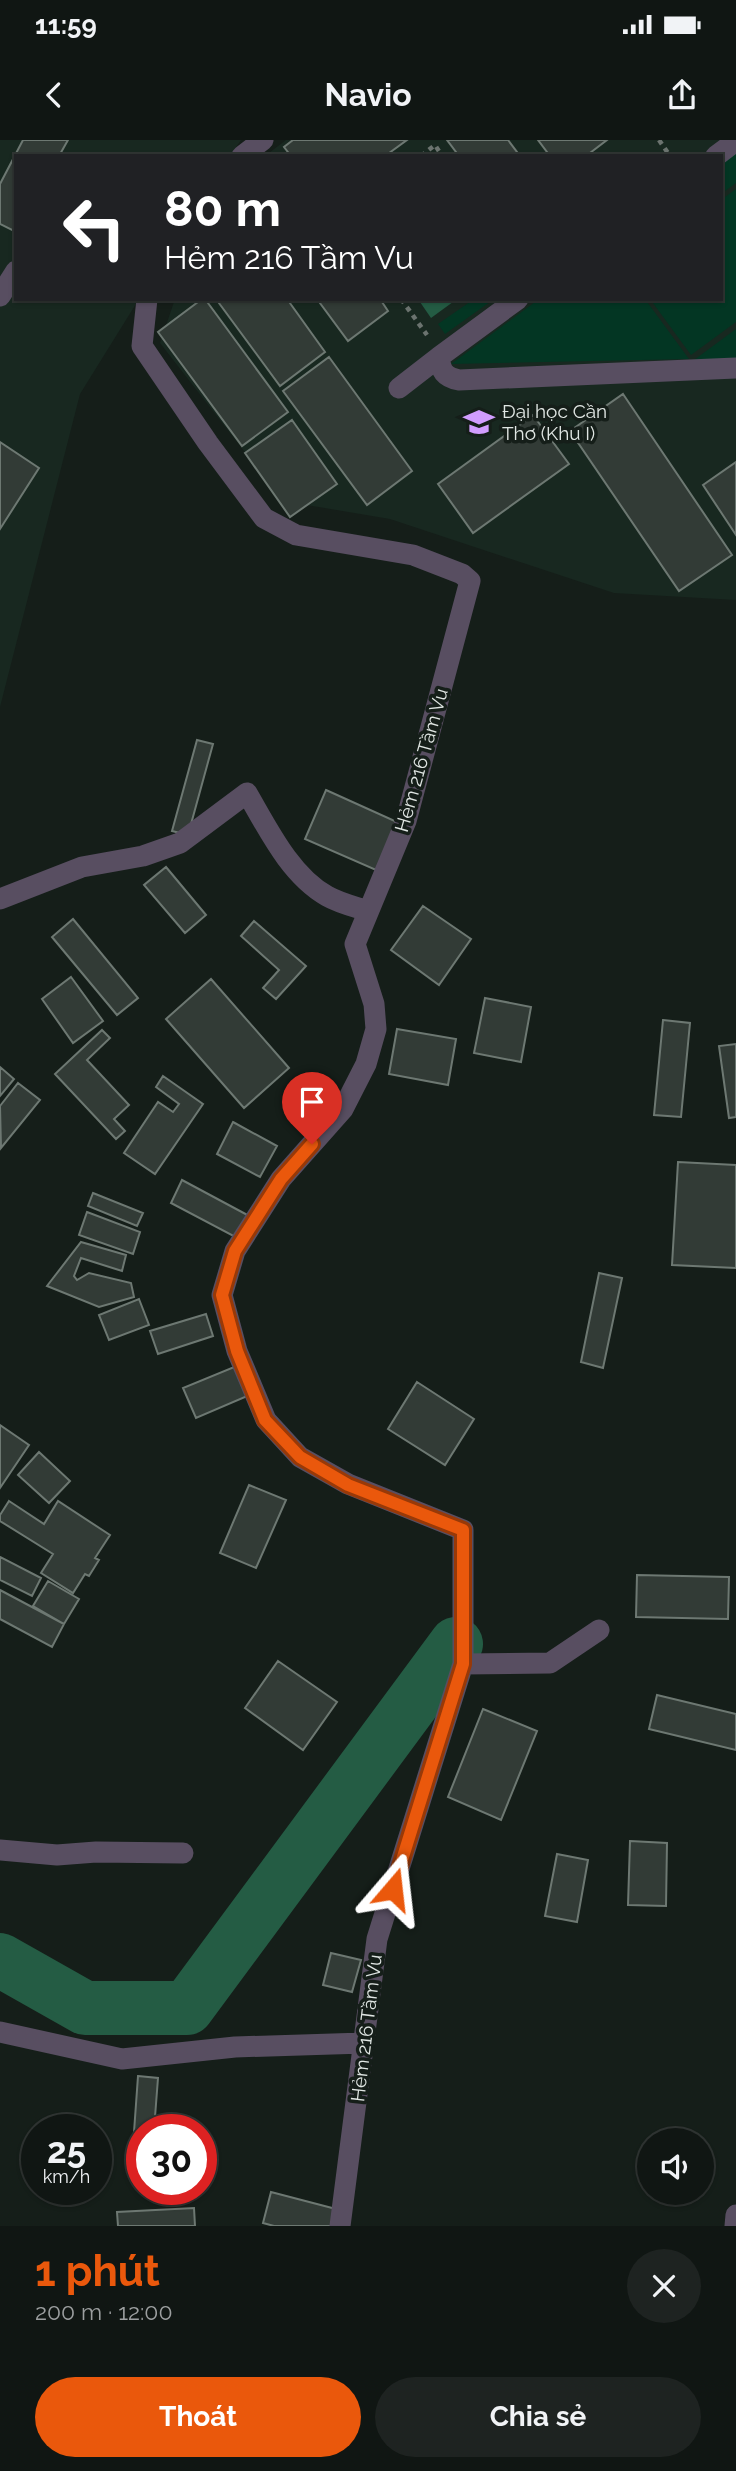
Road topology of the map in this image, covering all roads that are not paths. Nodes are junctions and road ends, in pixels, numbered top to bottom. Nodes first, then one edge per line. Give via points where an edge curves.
1 (263, 140) edge
2 (736, 141) edge
3 (245, 154) edge
4 (719, 154) edge
5 (14, 274) edge
6 (0, 296) edge
7 (147, 301) edge
8 (515, 301) edge
9 (440, 356) junction
10 (736, 368) edge
11 (399, 388) dead end
12 (0, 899) edge
13 (369, 911) junction
14 (599, 1630) dead end
15 (463, 1664) junction
16 (0, 1850) edge
17 (183, 1853) dead end
18 (0, 2032) edge
19 (364, 2043) junction
20 (736, 2215) edge
21 (340, 2226) edge
22 (735, 2226) edge

1 - 3 street
2 - 4 street
5 - 6 street
7 - 13 street, Hẻm 216 Tầm Vu via 142,346 264,518 296,535 413,555 470,581 406,821
8 - 9 street
9 - 10 street via 441,370 448,378 459,380
9 - 11 street
12 - 13 street via 82,867 143,856 180,843 247,793 306,881 328,897
13 - 15 street, Hẻm 216 Tầm Vu via 355,944 374,1004 376,1028 366,1064 343,1110 281,1179 235,1251 222,1295 237,1351 265,1420 300,1457 348,1485 463,1530
14 - 15 street via 550,1663
15 - 19 street, Hẻm 216 Tầm Vu via 377,1939
16 - 17 street via 57,1855
18 - 19 street via 122,2059 235,2047
19 - 21 street, Hẻm 216 Tầm Vu
20 - 22 street

